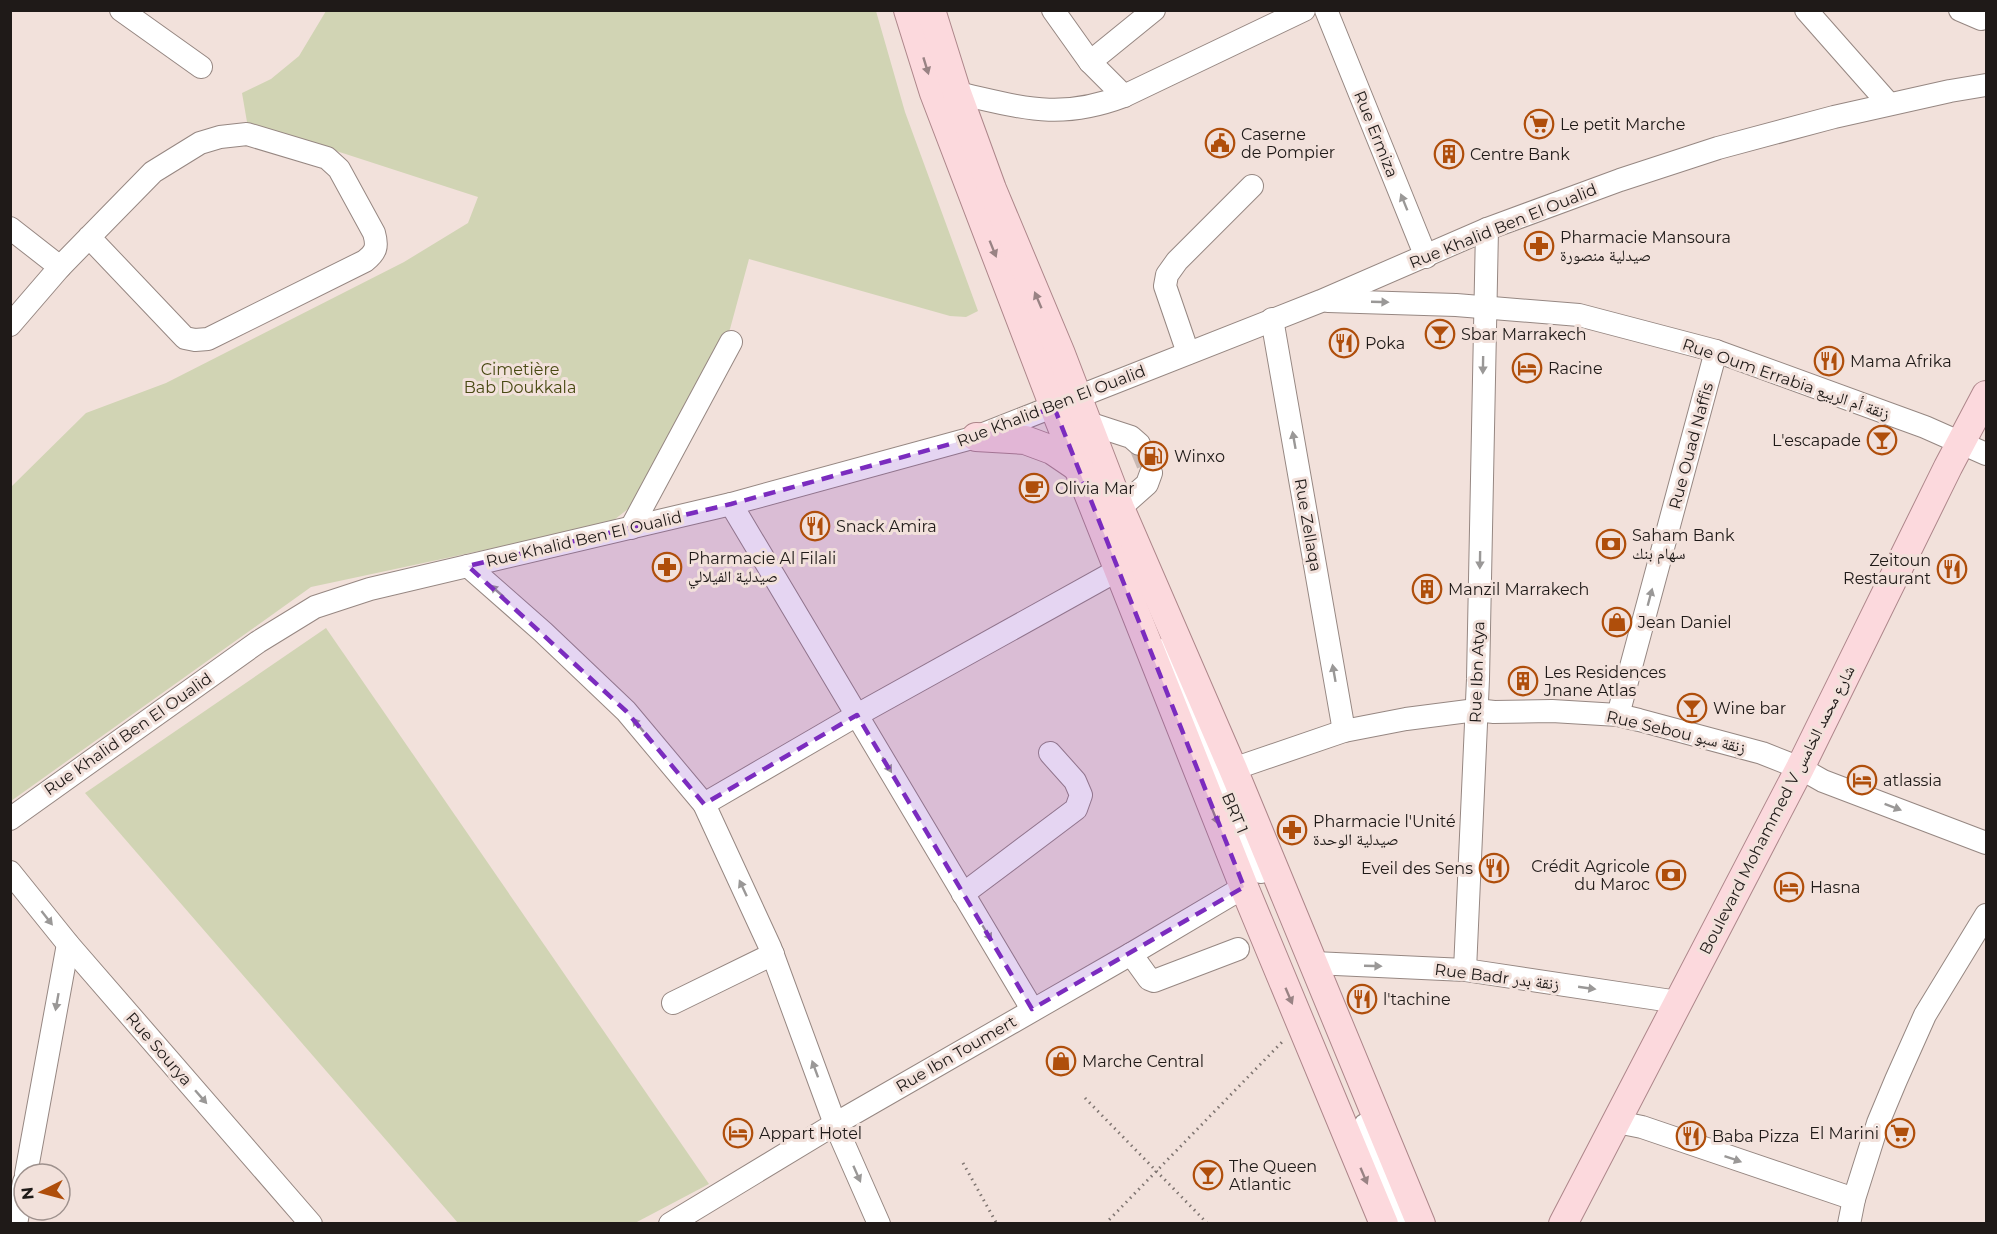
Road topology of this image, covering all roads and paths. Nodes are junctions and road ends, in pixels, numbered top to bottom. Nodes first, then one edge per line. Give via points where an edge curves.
1 (121, 10) edge
2 (908, 10) edge
3 (931, 10) edge
4 (1053, 10) edge
5 (1154, 10) edge
6 (1326, 10) edge
7 (1806, 10) edge
8 (1289, 14) edge
9 (1090, 62) junction
10 (201, 67) dead end
11 (1986, 85) edge
12 (957, 93) junction
13 (1124, 96) junction
14 (1889, 105) junction
15 (1252, 186) dead end
16 (10, 228) edge
17 (1487, 229) junction
18 (89, 237) junction
19 (1426, 257) junction
20 (60, 267) junction
21 (1321, 301) junction
22 (1484, 306) junction
23 (1272, 319) junction
24 (10, 325) edge
25 (731, 342) dead end
26 (1716, 351) junction
27 (1188, 353) junction
28 (1049, 358) junction
29 (1986, 395) edge
30 (1072, 408) junction
31 (976, 437) junction
32 (1139, 444) tunnel mouth
33 (1975, 448) edge
34 (1080, 469) junction
35 (1151, 474) dead end
36 (731, 504) junction
37 (1120, 507) junction
38 (631, 528) junction
39 (468, 566) junction
40 (1118, 570) junction
41 (1476, 710) junction
42 (857, 715) junction
43 (1618, 715) junction
44 (1344, 731) junction
45 (1050, 753) dead end
46 (1800, 768) junction
47 (1233, 769) junction
48 (704, 804) junction
49 (10, 819) edge
50 (1986, 843) edge
51 (10, 872) edge
52 (1244, 887) junction
53 (963, 894) junction
54 (1986, 915) edge
55 (68, 944) junction
56 (1238, 949) dead end
57 (773, 954) junction
58 (1131, 954) junction
59 (1314, 963) junction
60 (1465, 970) junction
61 (1678, 1002) junction
62 (673, 1003) dead end
63 (1032, 1010) junction
64 (1284, 1040) dead end
65 (1085, 1098) dead end
66 (1617, 1122) junction
67 (835, 1124) junction
68 (28, 1162) edge
69 (963, 1163) dead end
70 (1156, 1170) junction
71 (1854, 1199) junction
72 (311, 1224) edge
73 (670, 1224) edge
74 (879, 1224) edge
75 (997, 1224) edge
76 (1105, 1224) edge
77 (1208, 1224) edge
78 (1384, 1224) edge
79 (1405, 1224) edge
80 (1421, 1224) edge
81 (1563, 1224) edge
82 (1849, 1224) edge

1 - 10 street
2 -> 28 main road via 981,219
3 - 12 main road
4 - 9 street
5 - 9 street
19 -> 6 street, Rue Ermiza
7 - 14 street
8 - 13 street
9 - 13 street
11 - 14 street, Rue Khalid Ben El Oualid
12 - 13 street via 1050,111 1093,107
28 -> 12 main road
14 - 17 street, Rue Khalid Ben El Oualid via 1718,148
15 - 27 street via 1167,275 1165,286
16 - 20 street
17 - 19 street, Rue Khalid Ben El Oualid
17 - 22 street, Rue Ibn Atya
18 - 18 street via 153,172 200,143 247,134 327,158 339,169 377,243 375,252 365,261 208,339 195,340 185,338
18 - 20 street
19 - 21 street, Rue Khalid Ben El Oualid
20 - 24 street
21 -> 22 street, Rue Oum Errabia زنقة أم الربيع
21 - 23 street, Rue Khalid Ben El Oualid
22 - 26 street, Rue Oum Errabia زنقة أم الربيع via 1579,315
22 -> 41 street, Rue Ibn Atya
23 - 27 street, Rue Khalid Ben El Oualid
44 -> 23 street, Rue Zellaqa
25 - 38 street
26 - 33 street, Rue Oum Errabia زنقة أم الربيع
43 -> 26 street, Rue Ouad Naffis
27 - 30 street, Rue Khalid Ben El Oualid
28 - 30 main road
29 - 33 main road, Boulevard Mohammed V شارع محمد الخامس
30 - 31 street, Rue Khalid Ben El Oualid
30 - 32 street
30 - 34 main road
30 - 37 main road
30 - 79 street, BRT 1 via 1171,661
31 - 34 main road via 1025,440 1052,450
31 - 36 street, Rue Khalid Ben El Oualid
33 - 46 main road, Boulevard Mohammed V شارع محمد الخامس via 1948,467
34 - 40 main road
35 - 37 street via 1147,484
36 - 38 street, Rue Khalid Ben El Oualid
36 - 42 street
37 - 47 main road
38 - 39 street, Rue Khalid Ben El Oualid
48 -> 39 street via 626,711
39 - 49 street, Rue Khalid Ben El Oualid via 370,589 315,607 258,642
40 - 42 street
40 -> 52 main road
41 - 43 street, Rue Sebou زنقة سبو
41 - 44 street, Rue Sebou زنقة سبو via 1406,718
41 - 60 street, Rue Ibn Atya
42 - 48 street
42 -> 53 street
43 - 46 street, Rue Sebou زنقة سبو via 1762,753
44 - 47 street, Rue Sebou زنقة سبو
45 - 53 street via 1075,781 1081,795 1076,809
46 -> 50 street, Rue Sebou زنقة سبو via 1824,781
46 - 61 main road, Boulevard Mohammed V شارع محمد الخامس
47 - 59 main road
57 -> 48 street
51 -> 55 street, Rue Sourya
52 - 58 street, Rue Ibn Toumert
52 -> 78 main road
53 -> 63 street
54 - 71 street via 1925,1015 1878,1123
55 -> 68 street
55 -> 72 street, Rue Sourya
56 - 58 street via 1154,981
57 - 62 street
67 -> 57 street
58 - 63 street, Rue Ibn Toumert
59 -> 60 street, Rue Badr زنقة بدر
59 - 80 main road
60 -> 61 street, Rue Badr زنقة بدر
61 - 66 main road, Boulevard Mohammed V شارع محمد الخامس
63 - 67 street, Rue Ibn Toumert
64 - 70 path
65 - 70 path
66 -> 71 street
66 - 81 main road, Boulevard Mohammed V شارع محمد الخامس
67 - 73 street, Rue Ibn Toumert
67 -> 74 street
69 - 75 path
70 - 76 path
70 - 77 path
71 - 82 street

